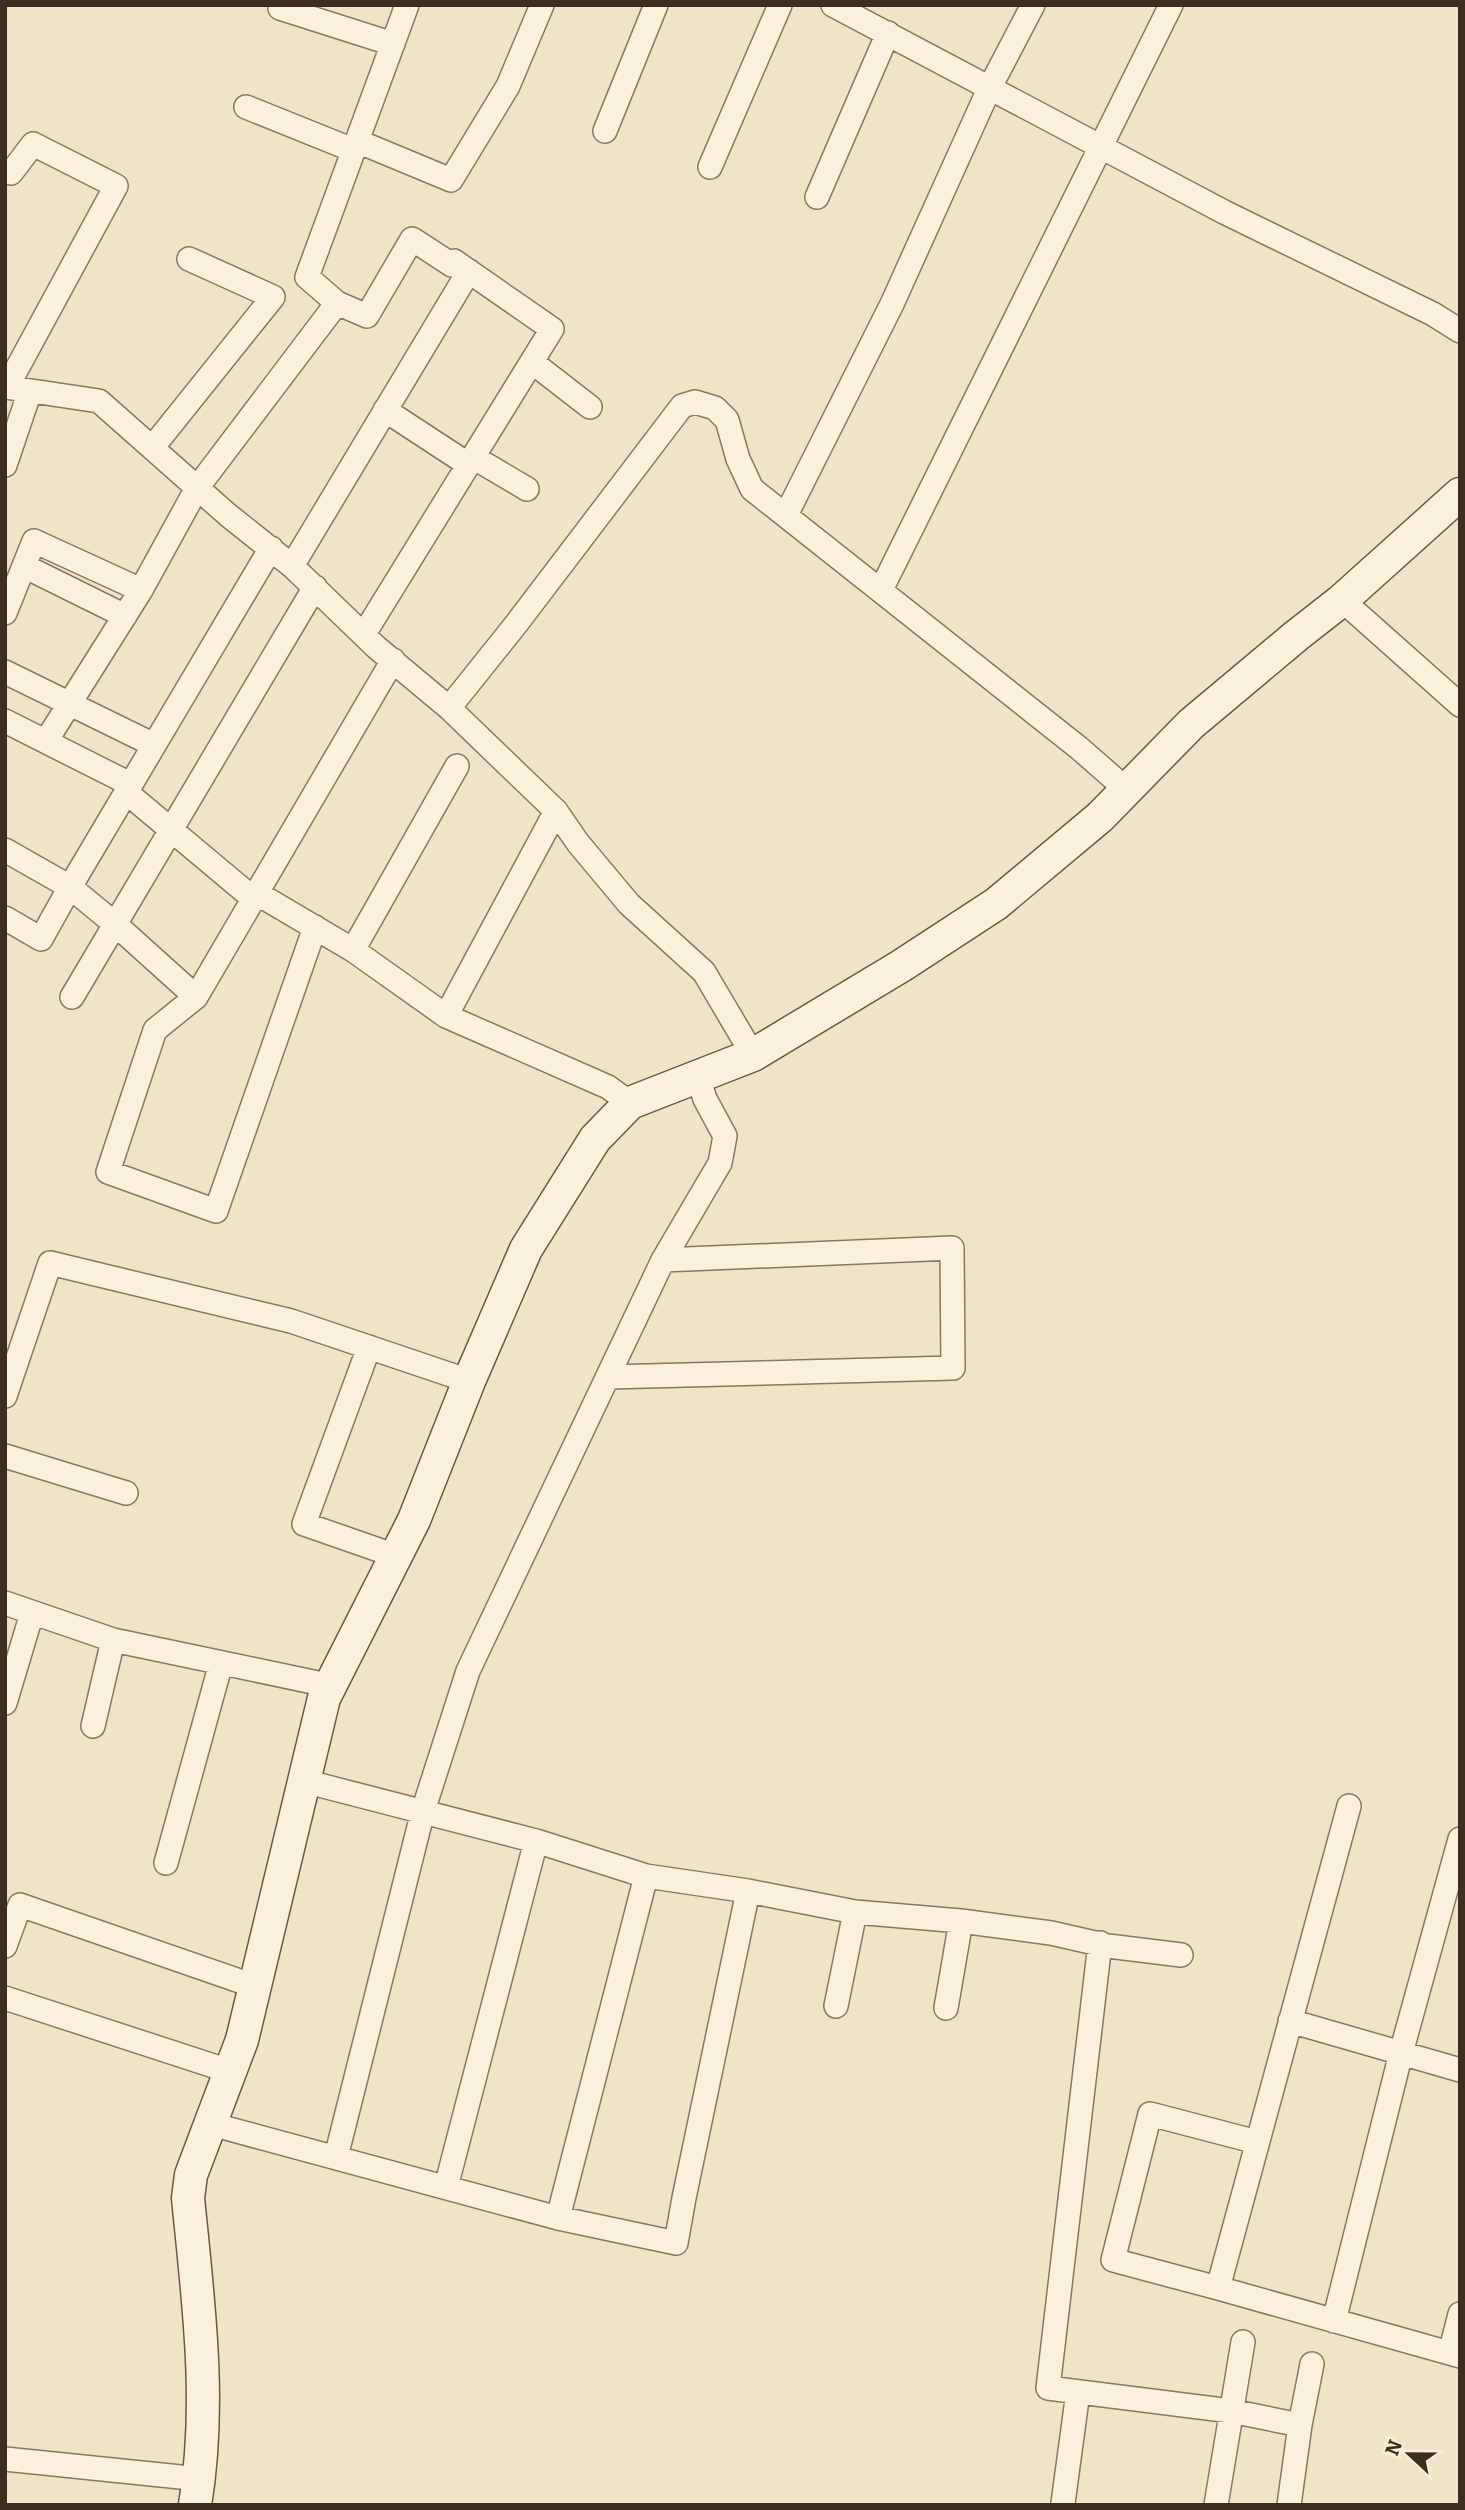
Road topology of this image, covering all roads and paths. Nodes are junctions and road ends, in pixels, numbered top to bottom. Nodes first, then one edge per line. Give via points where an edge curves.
1 (281, 5) edge
2 (407, 5) edge
3 (542, 5) edge
4 (656, 5) edge
5 (780, 5) edge
6 (833, 5) edge
7 (1033, 5) edge
8 (1171, 5) edge
9 (888, 33) junction
10 (393, 44) junction
11 (989, 89) junction
12 (246, 107) dead end
13 (605, 131) dead end
14 (355, 146) junction
15 (1099, 147) junction
16 (710, 167) dead end
17 (7, 176) edge
18 (817, 197) dead end
19 (189, 259) dead end
20 (469, 271) junction
21 (337, 303) junction
22 (1460, 331) edge
23 (532, 362) junction
24 (6, 387) edge
25 (30, 391) junction
26 (590, 408) dead end
27 (385, 410) junction
28 (152, 448) junction
29 (471, 461) junction
30 (5, 465) edge
31 (197, 488) junction
32 (527, 489) dead end
33 (1460, 494) edge
34 (786, 515) junction
35 (271, 548) junction
36 (24, 566) junction
37 (292, 566) junction
38 (315, 587) junction
39 (141, 590) junction
40 (881, 590) junction
41 (1342, 600) junction
42 (5, 613) edge
43 (125, 616) junction
44 (364, 634) junction
45 (393, 660) junction
46 (5, 672) edge
47 (70, 704) junction
48 (1460, 705) edge
49 (449, 708) junction
50 (5, 720) edge
51 (46, 741) junction
52 (154, 745) junction
53 (457, 765) dead end
54 (128, 788) junction
55 (1127, 790) junction
56 (556, 811) junction
57 (170, 829) junction
58 (5, 850) edge
59 (70, 887) junction
60 (256, 897) junction
61 (5, 918) edge
62 (115, 924) junction
63 (315, 927) junction
64 (354, 950) junction
65 (72, 997) dead end
66 (196, 997) junction
67 (446, 1016) junction
68 (753, 1055) junction
69 (698, 1077) junction
70 (630, 1103) junction
71 (663, 1260) junction
72 (369, 1347) junction
73 (608, 1377) junction
74 (469, 1381) junction
75 (5, 1396) edge
76 (5, 1456) edge
77 (127, 1493) dead end
78 (396, 1556) junction
79 (5, 1603) edge
80 (32, 1613) junction
81 (113, 1640) junction
82 (221, 1663) junction
83 (332, 1686) junction
84 (5, 1703) edge
85 (93, 1726) dead end
86 (304, 1781) junction
87 (1349, 1806) dead end
88 (423, 1811) junction
89 (1460, 1839) edge
90 (536, 1841) junction
91 (166, 1863) dead end
92 (646, 1876) junction
93 (748, 1891) junction
94 (855, 1912) junction
95 (961, 1921) junction
96 (1100, 1944) junction
97 (5, 1946) edge
98 (1181, 1955) dead end
99 (254, 1986) junction
100 (5, 1998) edge
101 (836, 2006) dead end
102 (946, 2008) dead end
103 (1290, 2021) junction
104 (1401, 2053) junction
105 (1460, 2070) edge
106 (229, 2071) junction
107 (211, 2124) junction
108 (1258, 2141) junction
109 (336, 2157) junction
110 (446, 2187) junction
111 (558, 2218) junction
112 (1218, 2288) junction
113 (1460, 2314) edge
114 (1334, 2321) junction
115 (1242, 2342) dead end
116 (1455, 2355) edge
117 (1312, 2364) dead end
118 (1078, 2392) junction
119 (1231, 2411) junction
120 (1300, 2425) junction
121 (5, 2459) edge
122 (197, 2492) edge
123 (1066, 2504) edge
124 (1216, 2505) edge
125 (1289, 2505) edge

1 - 10 street
2 - 10 street
3 - 14 street via 508,86 451,180
4 - 13 street
5 - 16 street
6 - 9 street
7 - 11 street
8 - 15 street
9 - 11 street
9 - 18 street
10 - 14 street
11 - 15 street
11 - 34 street via 892,304
12 - 14 street
14 - 21 street via 307,277
15 - 22 street
15 - 40 street
17 - 24 street via 33,144 116,186
19 - 28 street via 273,297
20 - 21 street via 412,239 367,316
20 - 23 street via 552,329
20 - 27 street
21 - 31 street
23 - 26 street
23 - 29 street
24 - 25 street
25 - 28 street via 99,401
25 - 30 street
27 - 29 street
27 - 37 street
28 - 31 street
29 - 32 street
29 - 44 street
31 - 35 street
31 - 39 street
33 - 41 street
34 - 40 street
34 - 49 street via 752,489 727,420 715,408 686,403
35 - 37 street
35 - 52 street
36 - 39 street via 34,541
36 - 42 street
36 - 43 street
37 - 38 street
38 - 44 street
38 - 57 street
39 - 43 street
40 - 55 street
41 - 48 street
41 - 55 street via 1191,724
43 - 47 street
44 - 45 street
45 - 49 street
45 - 60 street
46 - 47 street
47 - 51 street
47 - 52 street
49 - 56 street
50 - 51 street
51 - 54 street
52 - 54 street
53 - 64 street
54 - 57 street
54 - 59 street
55 - 68 street via 996,904
56 - 67 street
56 - 68 street via 629,904 704,972
57 - 60 street
57 - 62 street
58 - 59 street
59 - 61 street via 41,939
59 - 62 street
60 - 63 street
60 - 66 street
62 - 65 street
62 - 66 street
63 - 64 street
63 - 66 street via 216,1211 108,1172 155,1030
64 - 67 street
67 - 70 street via 608,1087
68 - 69 street
69 - 70 street
69 - 71 street via 725,1136 720,1163
70 - 74 street via 595,1139 526,1249
71 - 73 street
71 - 73 street via 952,1248 953,1368
72 - 74 street
72 - 75 street via 291,1321 50,1263
72 - 78 street via 304,1524
73 - 88 street via 468,1671
74 - 78 street
76 - 77 street
78 - 83 street
79 - 80 street
80 - 81 street
80 - 84 street
81 - 82 street
81 - 85 street
82 - 83 street
82 - 91 street
83 - 86 street via 324,1698
86 - 88 street
86 - 99 street
87 - 103 street
88 - 90 street
88 - 109 street
89 - 104 street
90 - 92 street
90 - 110 street
92 - 93 street
92 - 111 street
93 - 94 street
93 - 111 street via 677,2243
94 - 95 street
94 - 101 street
95 - 96 street
95 - 102 street
96 - 98 street
96 - 118 street via 1048,2388
97 - 99 street via 20,1905
99 - 106 street via 242,2040
100 - 106 street
103 - 104 street
103 - 108 street
104 - 105 street
104 - 114 street
106 - 107 street
107 - 109 street
107 - 122 street via 191,2175 188,2198 203,2355
108 - 112 street
108 - 112 street via 1150,2114 1113,2260
109 - 110 street
110 - 111 street
112 - 114 street
113 - 116 street
114 - 116 street
115 - 119 street
117 - 120 street
118 - 119 street
118 - 123 street
119 - 120 street
119 - 124 street
120 - 125 street
121 - 122 street

